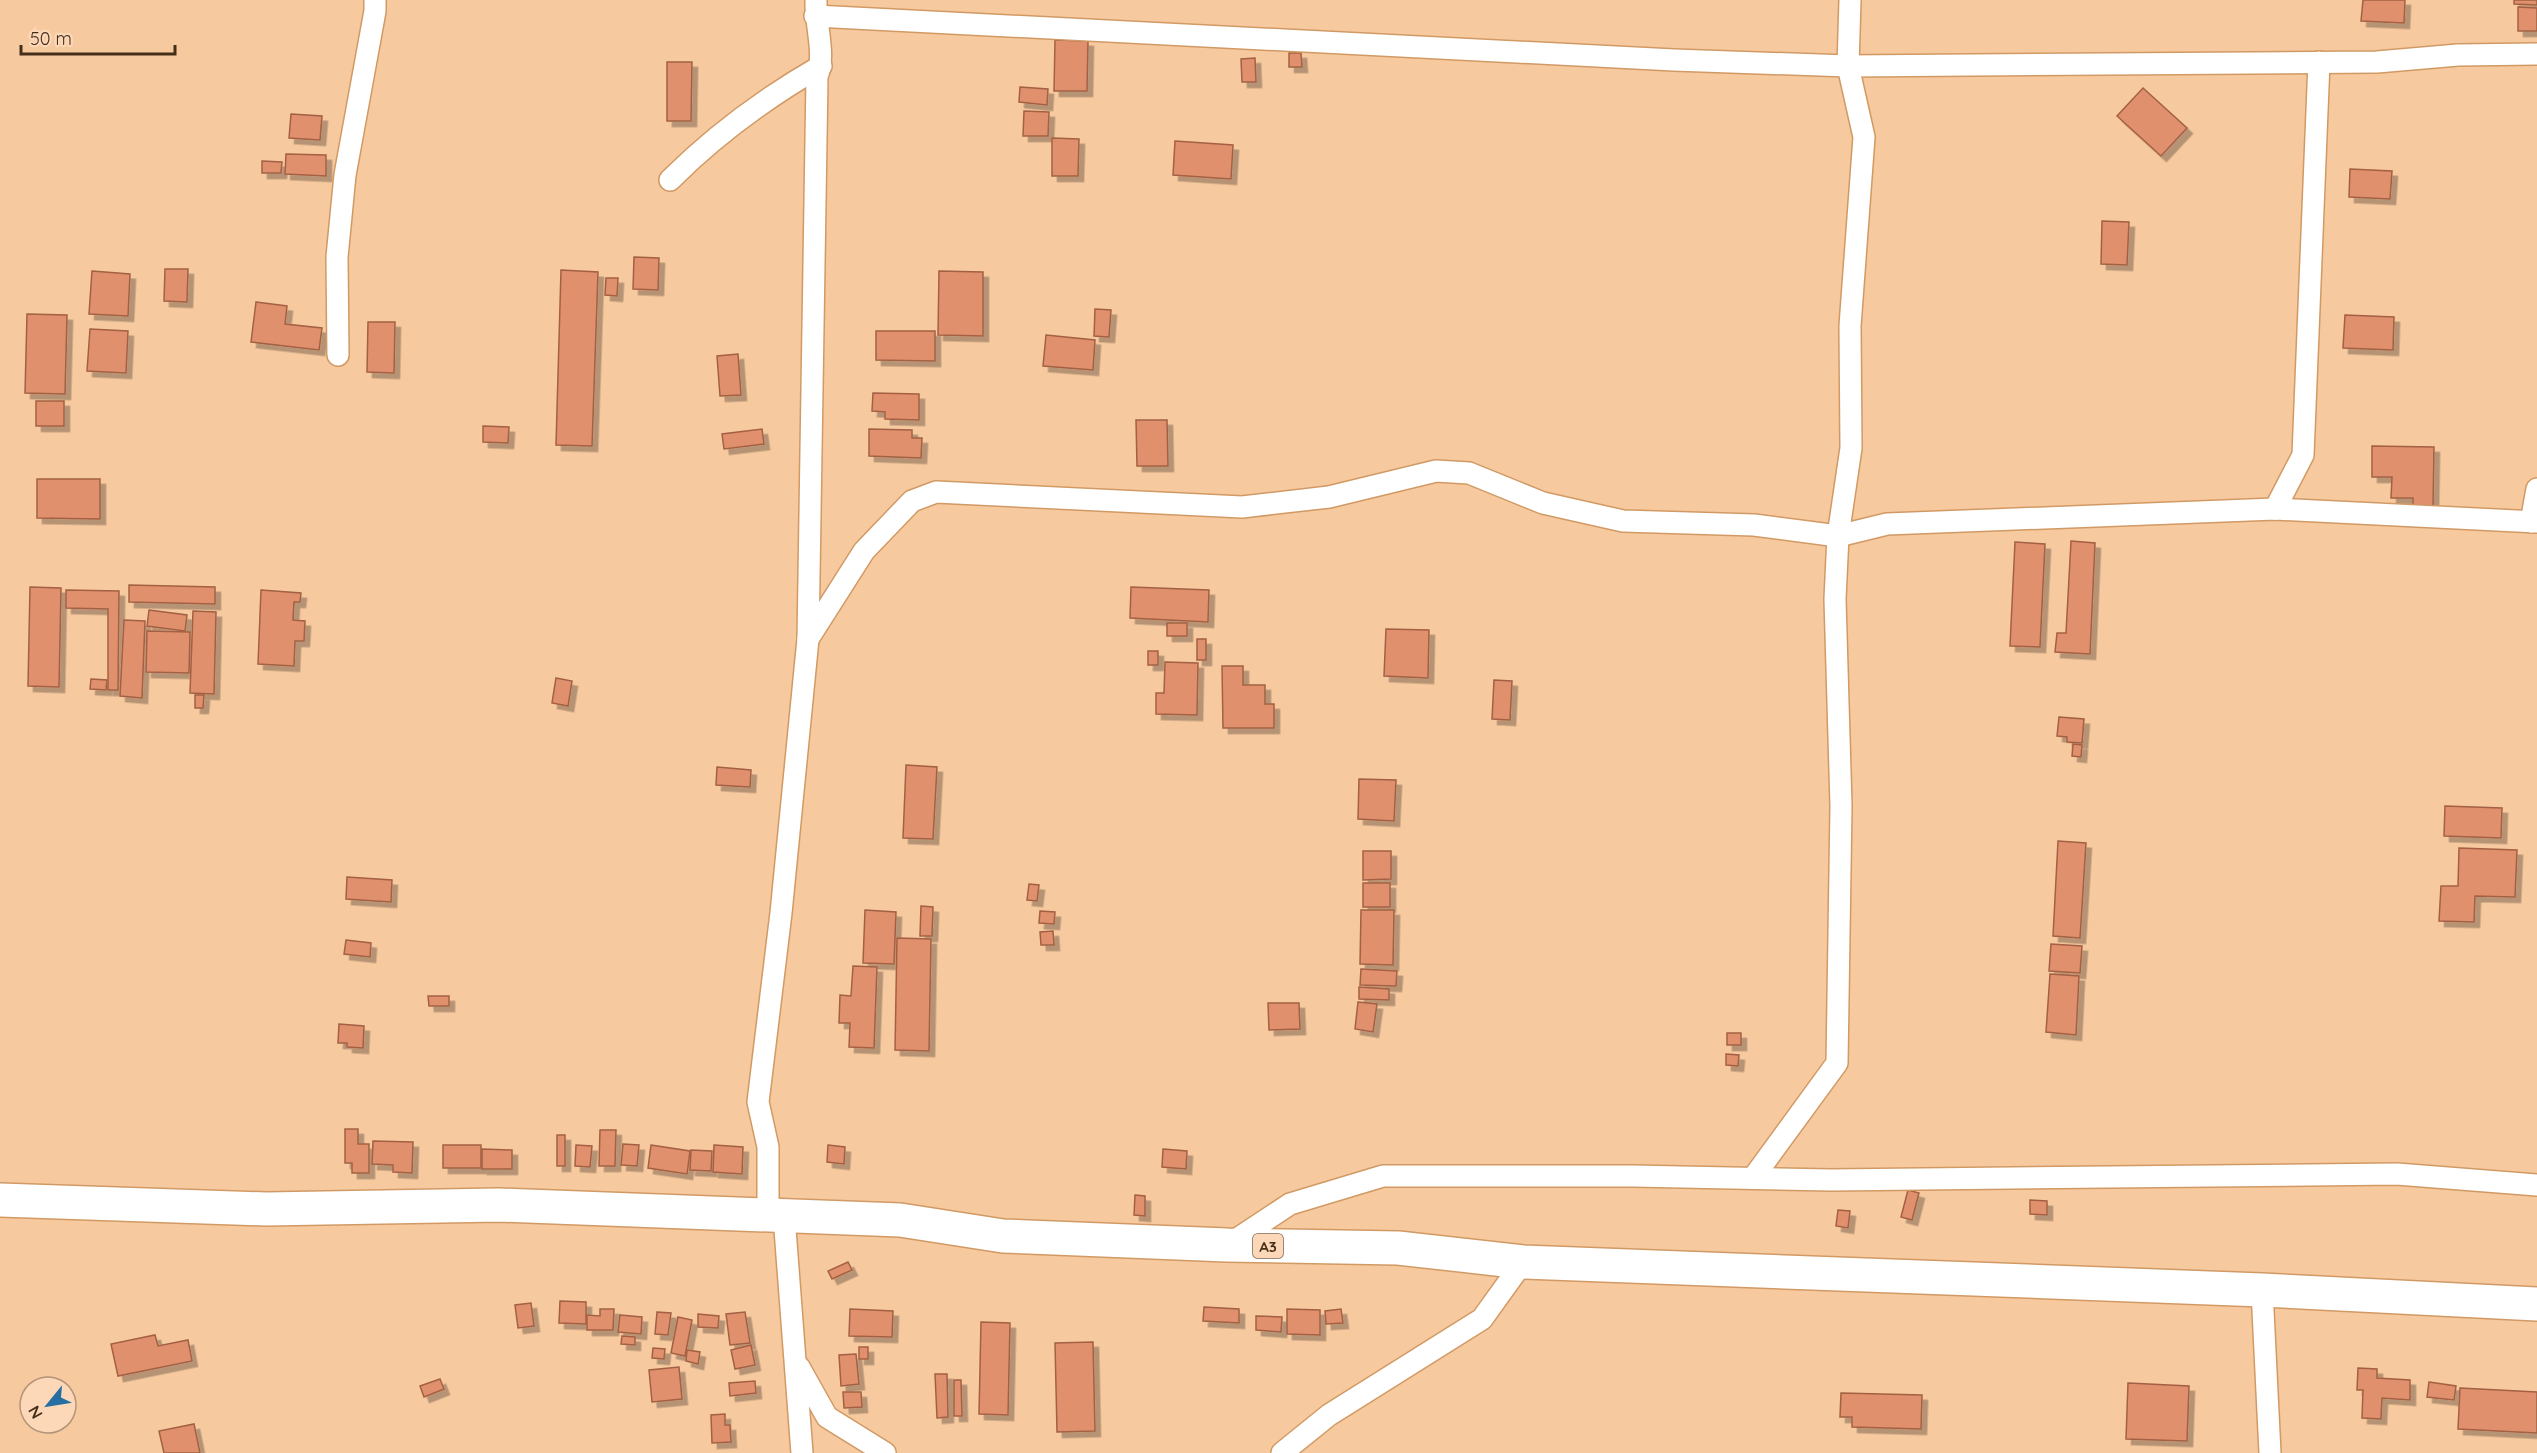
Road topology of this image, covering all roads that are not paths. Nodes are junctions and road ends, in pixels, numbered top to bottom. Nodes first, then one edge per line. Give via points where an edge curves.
1 (1850, 0) edge
2 (380, 4) edge
3 (816, 8) edge
4 (2537, 54) edge
5 (2319, 62) junction
6 (821, 66) junction
7 (1848, 66) junction
8 (670, 180) dead end
9 (338, 356) dead end
10 (2537, 489) edge
11 (2275, 509) junction
12 (2534, 522) edge
13 (1838, 536) junction
14 (808, 639) junction
15 (1753, 1178) junction
16 (2537, 1185) edge
17 (0, 1200) edge
18 (776, 1216) junction
19 (1227, 1245) junction
20 (1523, 1262) junction
21 (2262, 1290) junction
22 (2537, 1304) edge
23 (795, 1360) junction
24 (802, 1453) edge
25 (885, 1453) edge
26 (1282, 1453) edge
27 (2270, 1453) edge

1 - 7 street
2 - 9 street via 345,175 337,257
3 - 6 street
3 - 7 street via 1674,60
4 - 5 street
5 - 7 street
5 - 11 street via 2303,455
6 - 8 street via 738,122
6 - 14 street via 817,77
7 - 13 street via 1864,137 1850,326 1851,448
10 - 12 street
11 - 12 street
11 - 13 street via 1887,524
13 - 14 street via 1754,525 1623,521 1543,503 1469,473 1436,471 1329,497 1242,507 936,492 912,501 864,551
13 - 15 street via 1835,599 1841,806 1837,1063
14 - 18 street via 758,1102
15 - 16 street via 2397,1174
15 - 19 street via 1383,1176 1290,1204
17 - 18 highway, A3 via 266,1209 499,1205
18 - 19 highway, A3 via 900,1220 1003,1236
18 - 23 street
19 - 20 highway, A3 via 1398,1248
20 - 21 highway, A3
20 - 26 street via 1482,1319 1329,1415
21 - 22 highway, A3
21 - 27 street
23 - 24 street
23 - 25 street via 827,1417

